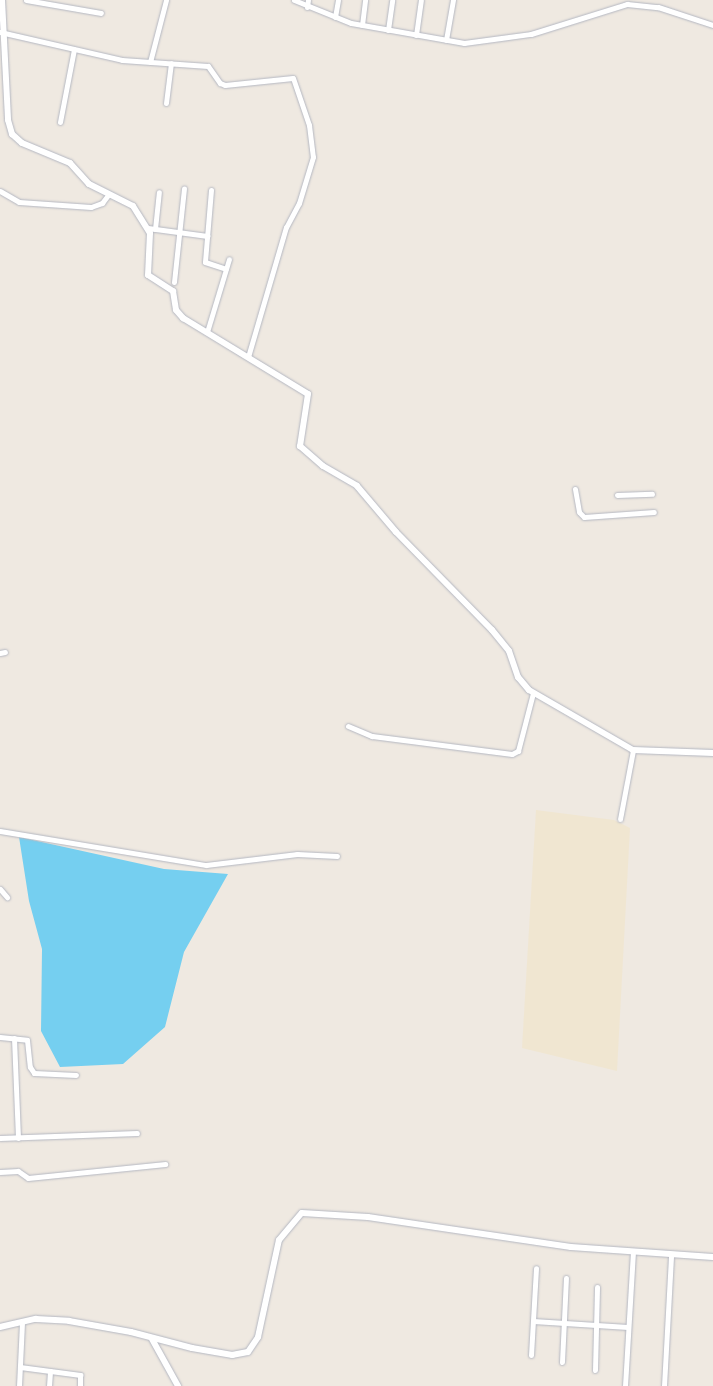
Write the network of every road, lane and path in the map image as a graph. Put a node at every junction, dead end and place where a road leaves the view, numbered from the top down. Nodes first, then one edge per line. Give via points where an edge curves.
1 (2, 0) edge
2 (26, 0) edge
3 (166, 0) edge
4 (294, 0) edge
5 (308, 0) edge
6 (338, 0) edge
7 (365, 0) edge
8 (392, 0) edge
9 (421, 0) edge
10 (453, 0) edge
11 (55, 2) edge
12 (307, 7) junction
13 (101, 14) dead end
14 (336, 18) junction
15 (362, 25) junction
16 (713, 25) edge
17 (388, 30) junction
18 (1, 32) edge
19 (416, 35) junction
20 (446, 40) junction
21 (74, 49) junction
22 (150, 62) junction
23 (171, 63) junction
24 (2, 68) edge
25 (166, 103) dead end
26 (60, 122) dead end
27 (184, 189) dead end
28 (211, 190) dead end
29 (0, 191) edge
30 (159, 192) dead end
31 (108, 195) junction
32 (148, 228) junction
33 (155, 229) junction
34 (179, 233) junction
35 (207, 236) junction
36 (229, 259) dead end
37 (226, 269) junction
38 (174, 282) dead end
39 (206, 332) junction
40 (248, 357) junction
41 (575, 489) dead end
42 (652, 494) dead end
43 (617, 495) dead end
44 (654, 512) dead end
45 (533, 693) junction
46 (348, 726) dead end
47 (633, 750) junction
48 (713, 753) edge
49 (620, 819) dead end
50 (0, 831) edge
51 (337, 856) dead end
52 (0, 889) edge
53 (7, 897) dead end
54 (0, 1037) edge
55 (14, 1038) junction
56 (76, 1075) dead end
57 (137, 1133) dead end
58 (0, 1138) edge
59 (18, 1138) junction
60 (165, 1164) dead end
61 (0, 1172) edge
62 (633, 1252) junction
63 (671, 1255) junction
64 (713, 1257) edge
65 (536, 1268) dead end
66 (566, 1278) dead end
67 (597, 1287) dead end
68 (533, 1321) junction
69 (22, 1322) junction
70 (564, 1323) junction
71 (596, 1325) junction
72 (0, 1327) edge
73 (628, 1327) junction
74 (152, 1339) junction
75 (531, 1355) dead end
76 (562, 1362) dead end
77 (20, 1367) junction
78 (595, 1370) dead end
79 (50, 1371) junction
80 (19, 1386) edge
81 (49, 1386) edge
82 (80, 1386) edge
83 (178, 1386) edge
84 (625, 1386) edge
85 (664, 1386) edge

1 - 18 street
2 - 11 street
3 - 22 street
4 - 12 street
5 - 12 street
6 - 14 street
7 - 15 street
8 - 17 street
9 - 19 street
10 - 20 street
11 - 13 street
12 - 14 street
14 - 15 street
15 - 17 street
16 - 20 street via 658,7 627,4 531,34 476,43
17 - 19 street
18 - 21 street
18 - 24 street
19 - 20 street
21 - 22 street via 122,60
21 - 26 street
22 - 23 street
23 - 25 street
23 - 40 street via 208,66 225,85 290,76 309,125 313,144 311,166 298,206 286,227
24 - 31 street via 12,134 22,143 70,163 89,184
27 - 34 street
28 - 35 street
29 - 31 street via 19,202 91,207 102,203
30 - 33 street
31 - 32 street via 133,206
32 - 33 street
32 - 39 street via 148,275 173,291 178,314
33 - 34 street
34 - 35 street
34 - 38 street
35 - 37 street via 206,264
36 - 37 street
37 - 39 street
39 - 40 street
40 - 45 street via 308,394 300,446 323,466 357,486 396,532 492,630 509,651 520,680
41 - 44 street via 579,512 584,517
42 - 43 street
45 - 46 street via 518,751 512,754 372,736
45 - 47 street via 576,715
47 - 48 street
47 - 49 street
50 - 51 street via 206,865 297,854
52 - 53 street
54 - 55 street
55 - 56 street via 27,1040 30,1067 34,1073
55 - 59 street
57 - 59 street
58 - 59 street
60 - 61 street via 28,1178 18,1171
62 - 63 street
62 - 73 street
62 - 74 street via 571,1247 368,1217 302,1213 279,1240 258,1337 248,1352 232,1355
63 - 64 street
63 - 85 street
65 - 68 street
66 - 70 street
67 - 71 street
68 - 70 street
68 - 75 street
69 - 72 street
69 - 74 street via 36,1318 68,1322 131,1332
69 - 77 street
70 - 71 street
70 - 76 street
71 - 73 street
71 - 78 street
73 - 84 street
74 - 83 street
77 - 79 street
77 - 80 street
79 - 81 street
79 - 82 street via 80,1375

